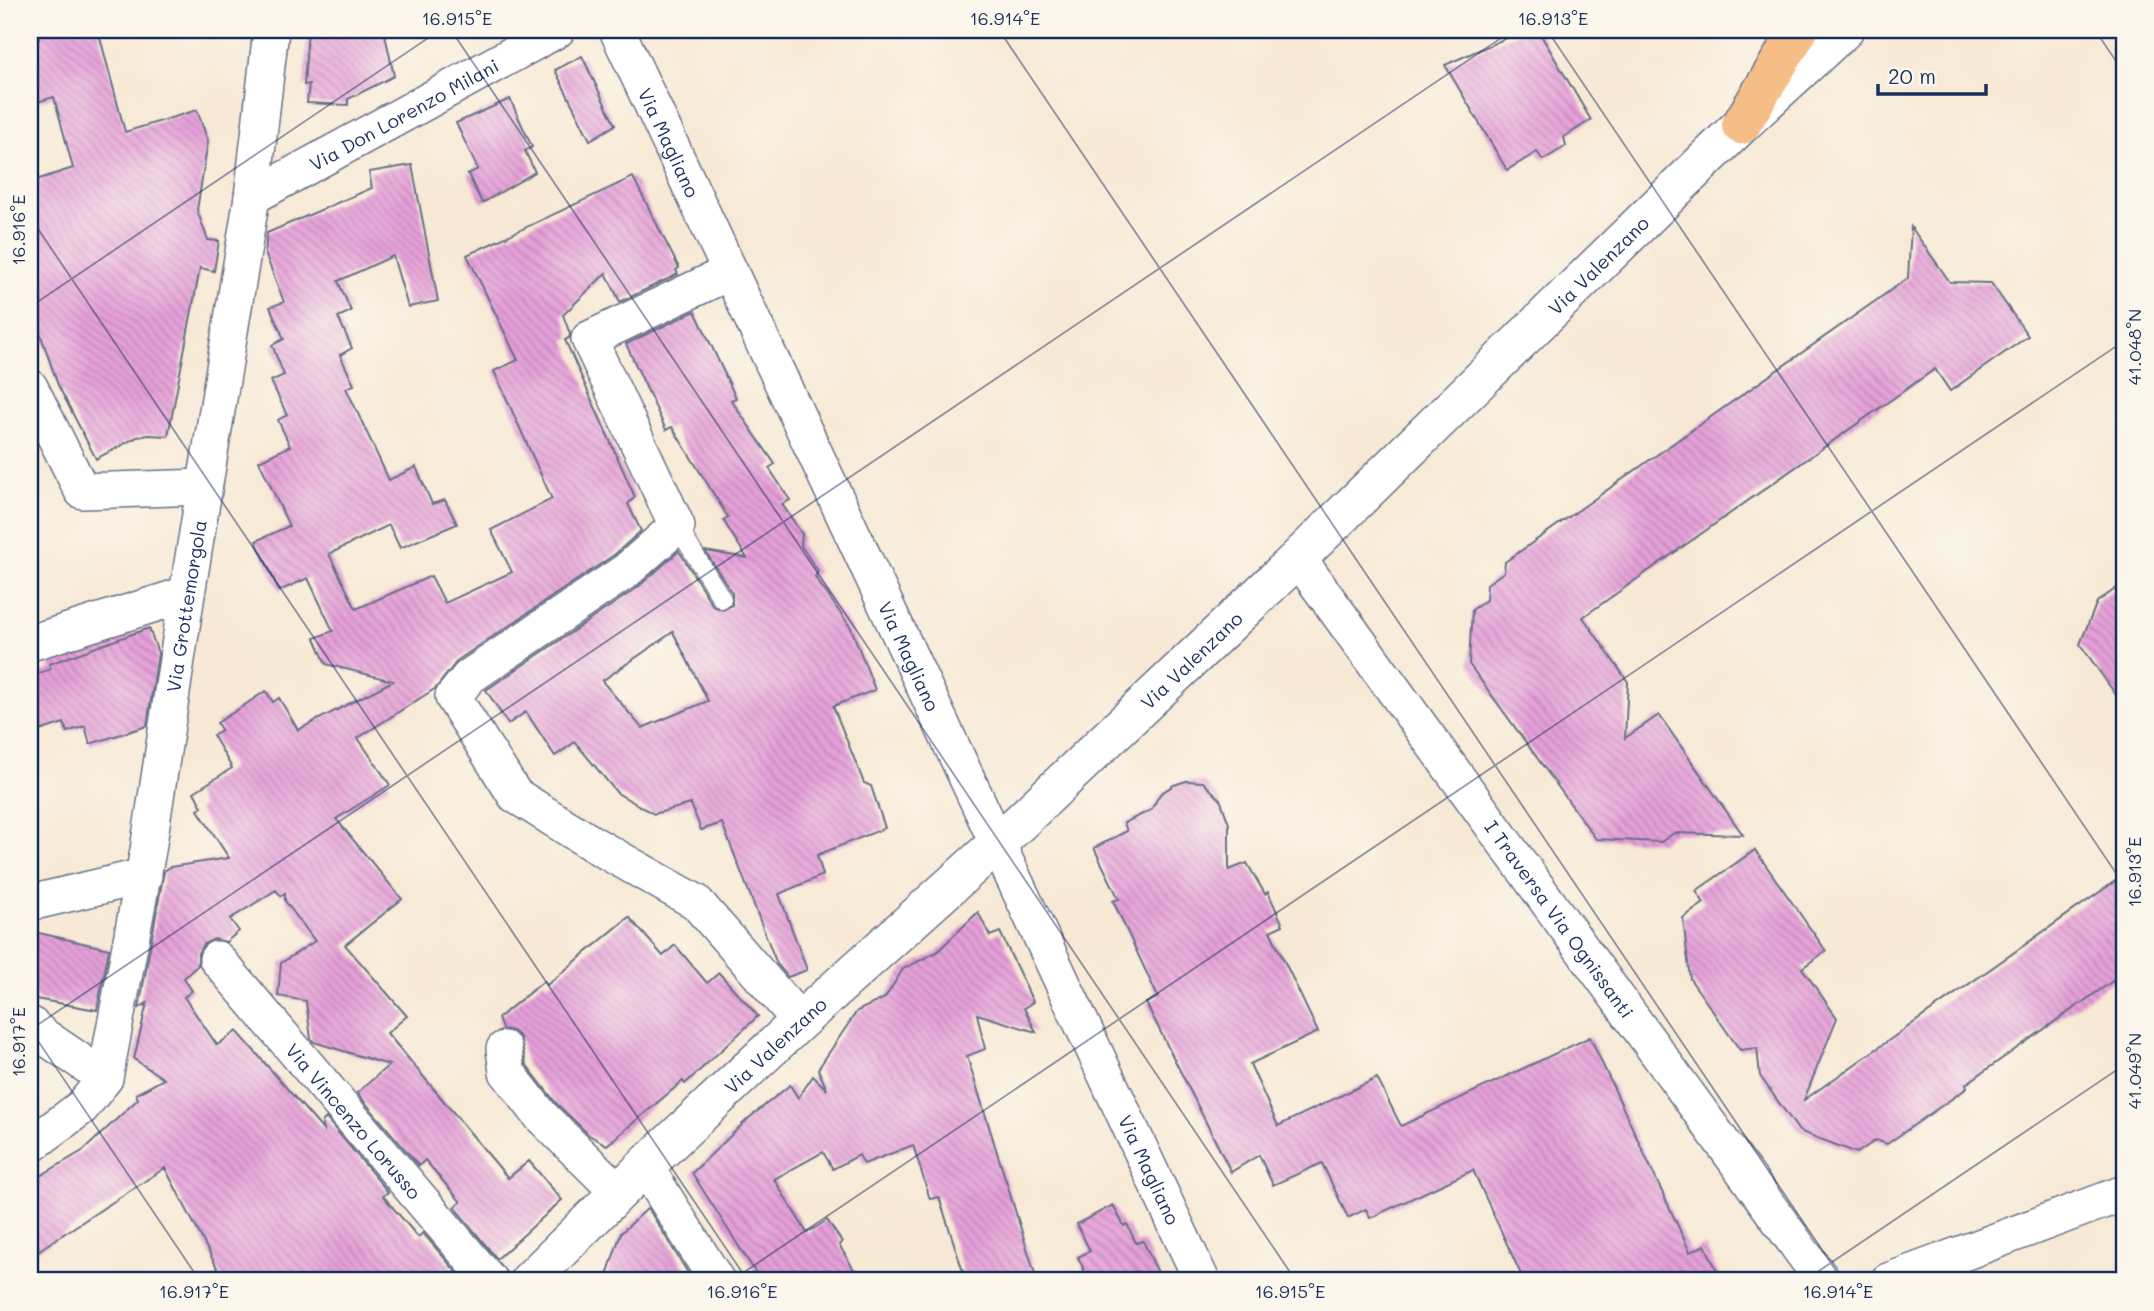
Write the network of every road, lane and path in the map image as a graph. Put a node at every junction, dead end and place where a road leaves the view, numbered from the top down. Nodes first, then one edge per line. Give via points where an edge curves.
1 (271, 30) edge
2 (557, 30) edge
3 (617, 30) edge
4 (1799, 30) edge
5 (1844, 30) edge
6 (1741, 125) junction
7 (253, 197) junction
8 (730, 272) junction
9 (30, 387) edge
10 (204, 487) junction
11 (677, 526) junction
12 (1298, 558) junction
13 (187, 594) junction
14 (722, 599) dead end
15 (30, 643) edge
16 (998, 843) junction
17 (144, 876) junction
18 (30, 903) edge
19 (217, 959) dead end
20 (800, 1021) junction
21 (30, 1024) edge
22 (504, 1049) dead end
23 (104, 1078) junction
24 (30, 1146) edge
25 (631, 1179) junction
26 (2124, 1194) edge
27 (490, 1281) edge
28 (529, 1281) edge
29 (716, 1281) edge
30 (1202, 1281) edge
31 (1823, 1281) edge
32 (1888, 1281) edge

1 - 7 street, Via Grottemorgola
2 - 7 street, Via Don Lorenzo Milani
3 - 8 street, Via Magliano
4 - 6 highway
5 - 6 street, Via Valenzano
6 - 12 street, Via Valenzano
7 - 10 street, Via Grottemorgola
8 - 11 street via 589,339
8 - 16 street, Via Magliano
9 - 10 street via 82,491
10 - 13 street, Via Grottemorgola
11 - 14 lane
11 - 20 street via 626,571 468,677 453,697 515,795 696,902
12 - 16 street, Via Valenzano
12 - 31 street, I Traversa Via Ognissanti
13 - 15 street
13 - 17 street, Via Grottemorgola
16 - 20 street, Via Valenzano
16 - 30 street, Via Magliano
17 - 18 street
17 - 23 street, Via Grottemorgola
19 - 27 street, Via Vincenzo Lorusso
20 - 25 street, Via Valenzano
21 - 23 street
22 - 25 street via 507,1072 541,1116
23 - 24 street, Via Grottemorgola via 82,1107
25 - 28 street, Via Valenzano
25 - 29 street
26 - 32 street

